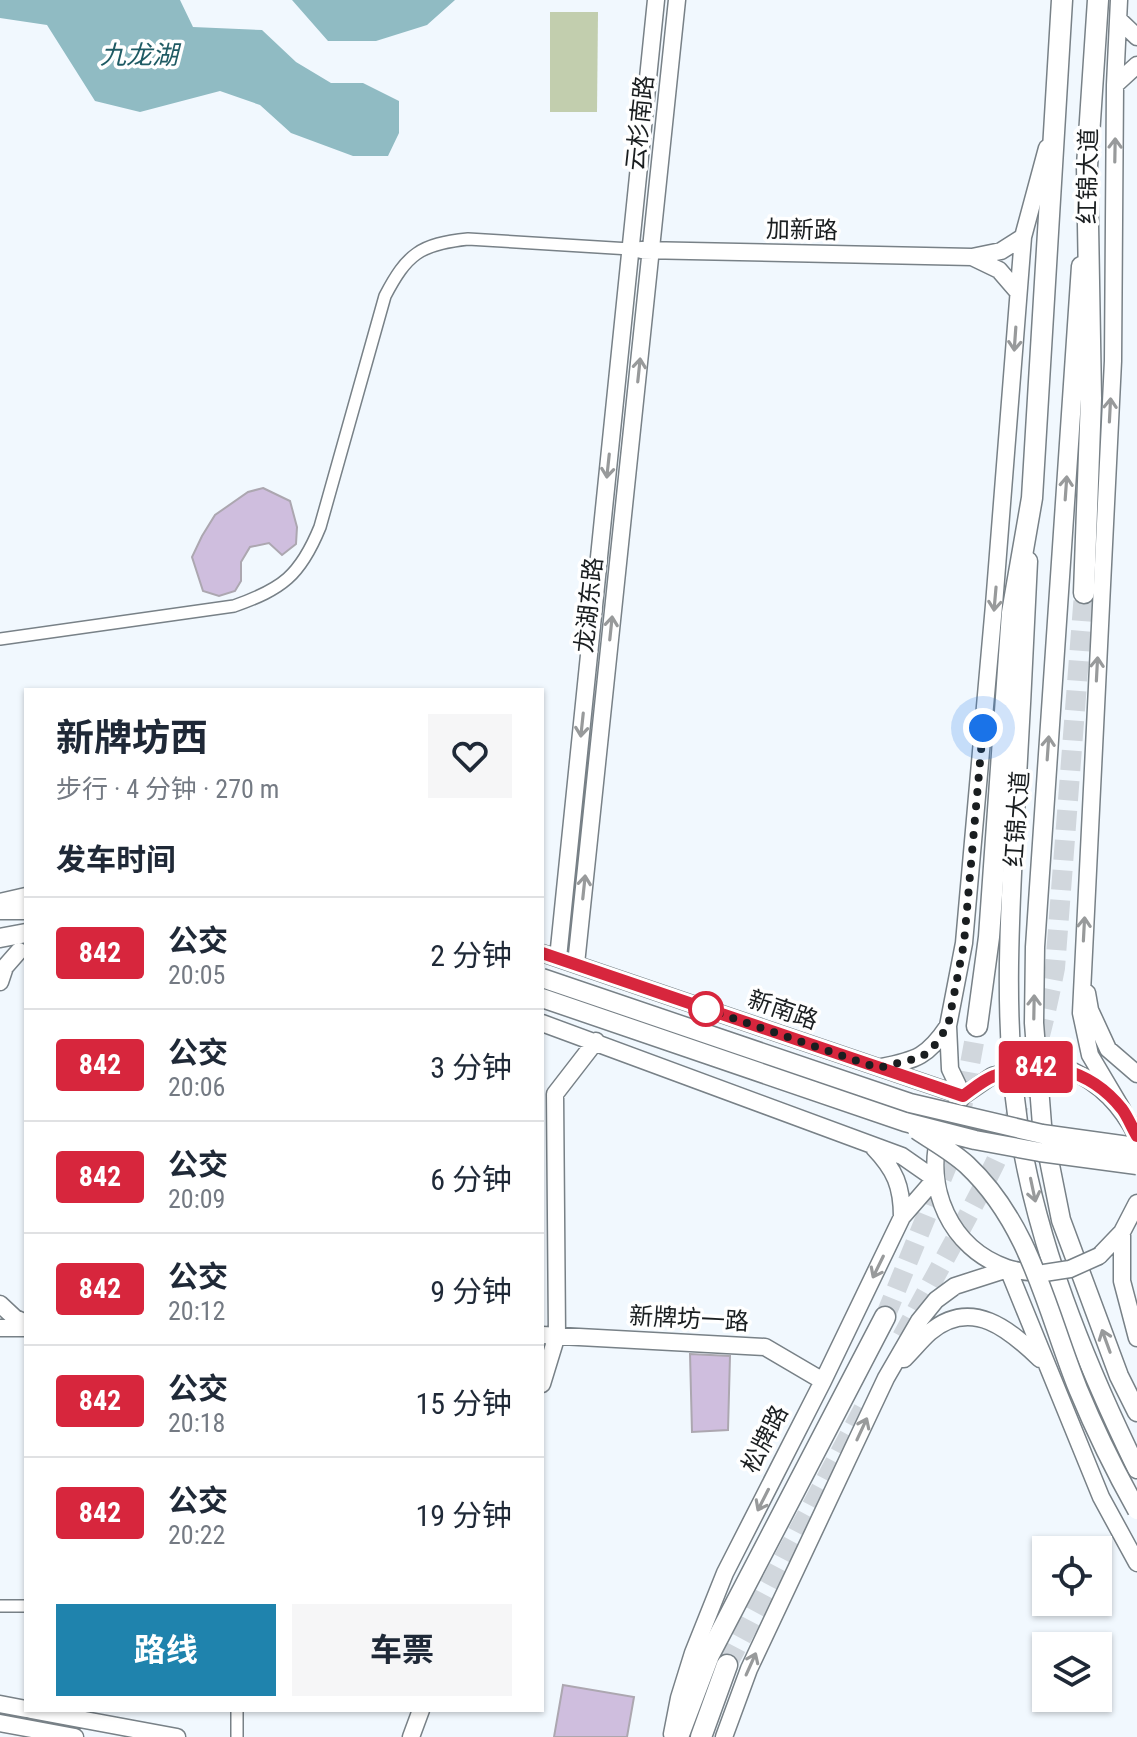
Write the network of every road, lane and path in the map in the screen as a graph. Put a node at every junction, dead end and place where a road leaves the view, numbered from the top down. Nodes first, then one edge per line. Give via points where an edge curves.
1 (656, 0) edge
2 (677, 0) edge
3 (1062, 0) edge
4 (1098, 0) edge
5 (1119, 0) edge
6 (1118, 19) junction
7 (1137, 37) edge
8 (1137, 65) edge
9 (1115, 85) junction
10 (1053, 126) junction
11 (1087, 166) junction
12 (1023, 237) junction
13 (630, 249) junction
14 (652, 251) junction
15 (972, 257) junction
16 (1018, 292) junction
17 (1032, 498) junction
18 (1084, 593) tunnel mouth
19 (0, 639) edge
20 (24, 896) edge
21 (0, 902) edge
22 (0, 910) edge
23 (24, 910) edge
24 (0, 938) edge
25 (24, 945) edge
26 (0, 948) edge
27 (550, 956) edge
28 (1082, 961) junction
29 (576, 964) junction
30 (544, 979) edge
31 (0, 982) edge
32 (544, 999) edge
33 (544, 1024) edge
34 (948, 1026) junction
35 (977, 1026) tunnel mouth
36 (596, 1041) junction
37 (878, 1068) junction
38 (1137, 1074) edge
39 (963, 1096) junction
40 (1130, 1111) edge
41 (905, 1122) junction
42 (1137, 1136) edge
43 (1041, 1143) junction
44 (870, 1144) junction
45 (1137, 1147) edge
46 (1137, 1165) edge
47 (935, 1179) junction
48 (1137, 1203) edge
49 (902, 1217) junction
50 (1122, 1232) junction
51 (1008, 1269) junction
52 (0, 1304) edge
53 (885, 1317) tunnel mouth
54 (24, 1325) edge
55 (24, 1326) edge
56 (0, 1328) edge
57 (549, 1335) edge
58 (1137, 1338) edge
59 (1045, 1363) junction
60 (544, 1370) edge
61 (886, 1378) junction
62 (823, 1381) junction
63 (1137, 1412) edge
64 (1137, 1469) edge
65 (1137, 1510) edge
66 (1137, 1563) edge
67 (0, 1606) edge
68 (24, 1606) edge
69 (727, 1665) tunnel mouth
70 (0, 1704) edge
71 (24, 1709) edge
72 (40, 1712) edge
73 (237, 1712) edge
74 (420, 1712) edge
75 (0, 1723) edge
76 (75, 1737) edge
77 (177, 1737) edge
78 (237, 1737) edge
79 (411, 1737) edge
80 (671, 1737) edge
81 (678, 1737) edge
82 (701, 1737) edge
83 (724, 1737) edge

1 - 13 main road, 云杉南路
2 - 14 main road, 云杉南路
3 - 10 highway, 红锦大道
4 - 11 highway, 红锦大道
5 - 6 main road, 红锦大道
6 - 7 main road
6 - 9 main road, 红锦大道
8 - 9 main road
28 -> 9 main road, 红锦大道 via 1113,361
10 - 12 main road, 红锦大道
10 - 17 highway, 红锦大道
11 - 18 highway, 红锦大道 via 1091,398
63 -> 11 main road, 红锦大道 via 1061,1220 1042,1125 1034,1023
12 - 15 main road via 1001,251
12 - 16 main road, 红锦大道
13 - 14 main road, 加新路
13 - 19 street via 468,239 441,241 418,251 399,268 385,296 320,527 308,555 289,579 234,606
13 -> 27 main road, 龙湖东路
14 - 15 main road, 加新路
29 -> 14 main road, 龙湖东路
15 - 16 main road via 999,270
16 -> 34 main road, 红锦大道 via 964,943
17 - 35 highway, 红锦大道 via 1012,613 989,937
17 -> 64 main road, 红锦大道 via 1008,946 1008,1024 1018,1123 1040,1225 1095,1383
20 - 21 main road
22 - 23 main road
24 - 25 main road
25 - 26 main road
25 - 31 main road
27 - 29 main road, 新南路
28 - 38 main road via 1090,1010 1108,1049
28 - 40 main road, 红锦大道 via 1081,1013 1090,1055
29 - 37 main road, 新南路
30 - 43 main road, 新南路, bridge
32 - 41 main road, bridge
33 - 36 main road
34 - 37 main road via 922,1057
34 - 39 main road, 红锦大道 via 950,1069
36 - 44 main road
36 - 57 main road via 555,1094
37 - 39 main road, 新南路
39 - 40 main road, bridge via 992,1076 1049,1066 1089,1079
39 - 47 main road via 942,1125
40 - 42 main road, 红锦大道
41 - 43 main road, bridge via 975,1140
41 - 65 main road, bridge via 967,1165 1020,1236 1078,1388
43 - 45 main road, bridge
43 - 46 main road, bridge
44 - 47 main road via 902,1156
44 - 49 main road via 898,1179
47 - 49 main road, 松牌路
47 - 51 main road via 943,1208 958,1233 980,1254
48 - 50 main road
49 -> 62 main road, 松牌路
50 - 51 main road, bridge via 1099,1256 1070,1269
50 - 58 main road via 1122,1281
51 - 59 main road
51 - 61 main road via 955,1286 936,1300
52 - 54 main road
53 - 81 highway, 松牌路 via 709,1655
55 - 56 main road
57 - 60 main road
57 - 62 main road, 新牌坊一路 via 765,1347
59 - 61 main road via 999,1324 963,1318 931,1331
59 - 66 main road via 1101,1497
83 -> 61 main road via 749,1669
62 -> 80 main road, 松牌路 via 725,1573 679,1698
67 - 68 street
69 - 82 highway
70 - 71 main road
72 - 77 main road
73 - 78 street
74 - 79 main road
75 - 76 main road

